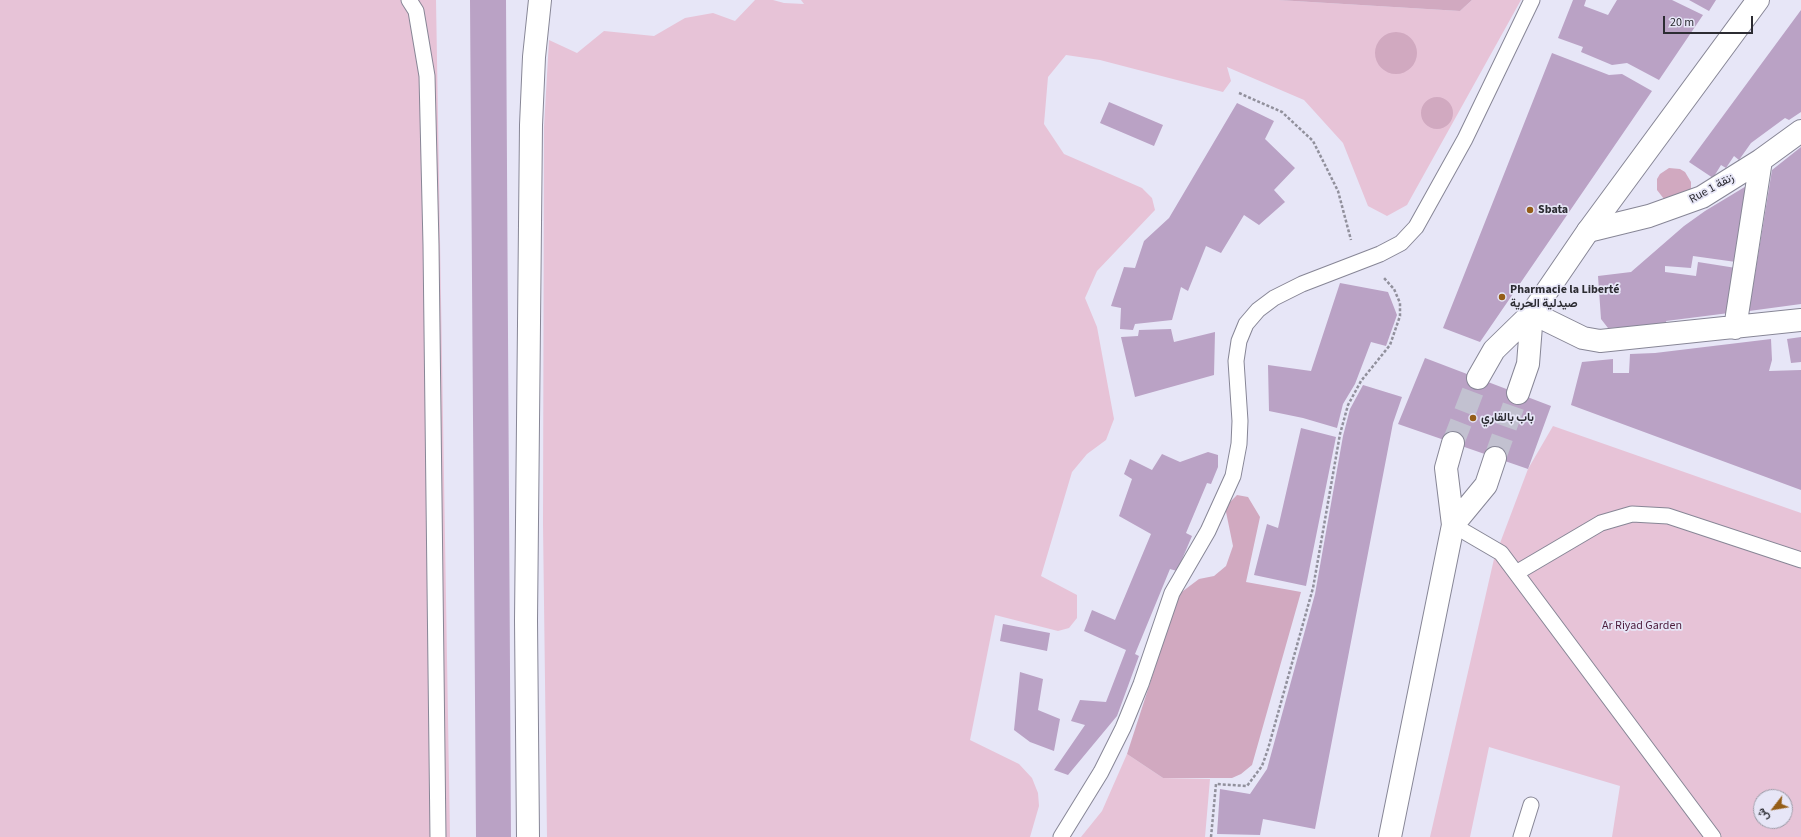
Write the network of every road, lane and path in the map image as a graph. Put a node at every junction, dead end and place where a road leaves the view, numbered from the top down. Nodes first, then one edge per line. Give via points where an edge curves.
1 (409, 0) edge
2 (540, 0) edge
3 (1532, 0) edge
4 (1758, 0) edge
5 (1239, 93) dead end
6 (1801, 131) edge
7 (1761, 160) junction
8 (1588, 231) junction
9 (1366, 259) junction
10 (1532, 313) junction
11 (1801, 320) edge
12 (1735, 328) junction
13 (1478, 378) tunnel mouth
14 (1518, 393) tunnel mouth
15 (1454, 443) tunnel mouth
16 (1495, 458) tunnel mouth
17 (1453, 525) junction
18 (1801, 560) edge
19 (1516, 573) junction
20 (1531, 805) dead end
21 (438, 837) edge
22 (528, 837) edge
23 (1061, 837) edge
24 (1211, 837) edge
25 (1390, 837) edge
26 (1521, 837) edge
27 (1713, 837) edge

1 - 21 lane via 416,11 427,76
2 - 22 street via 531,125 526,612
3 - 9 lane via 1465,139 1416,227 1401,242
4 - 8 street
5 - 9 path via 1282,112 1313,141 1338,191 1350,239
6 - 7 street, Rue 1 زنقة
7 - 8 street, Rue 1 زنقة via 1696,200 1649,216
7 - 12 street
8 - 10 street
9 - 23 lane via 1274,298 1258,310 1246,324 1236,361 1240,421 1233,476 1208,531 1172,593 1123,728 1101,772
9 - 24 path via 1394,289 1400,303 1400,316 1390,345 1361,381 1348,405 1340,434 1313,588 1262,766 1247,786 1216,784
10 - 12 street via 1583,338 1600,341
10 - 13 street via 1494,350
10 - 14 street via 1528,364
11 - 12 street
15 - 17 street via 1446,468
16 - 17 street via 1486,485
17 - 19 lane via 1501,553
17 - 25 street
18 - 19 lane via 1668,516 1632,514 1601,523
19 - 27 lane
20 - 26 lane

